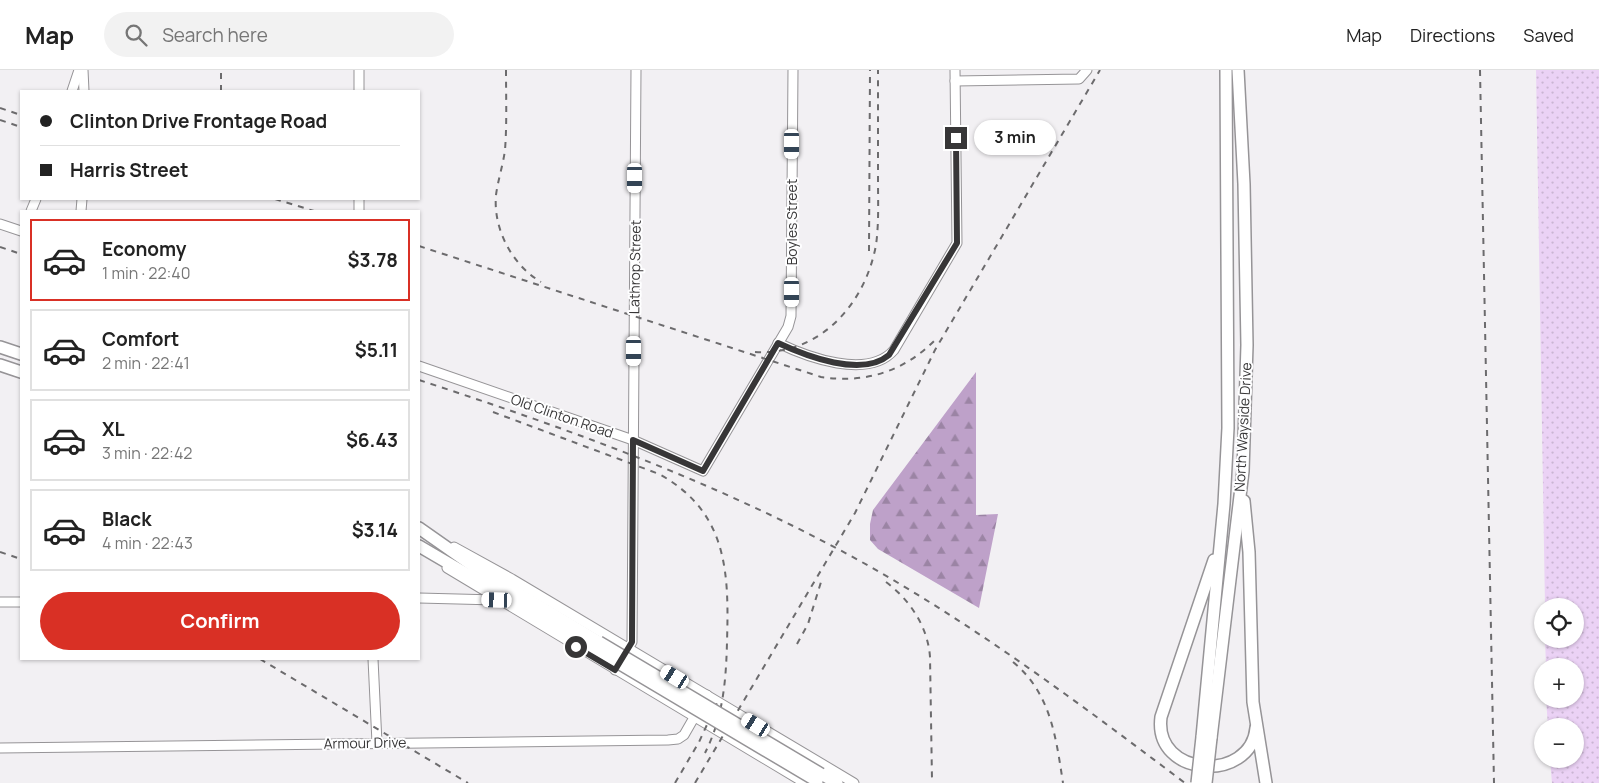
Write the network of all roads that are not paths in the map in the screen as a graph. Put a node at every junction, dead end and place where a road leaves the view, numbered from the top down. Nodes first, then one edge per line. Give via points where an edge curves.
1 (79, 70) edge
2 (83, 70) edge
3 (359, 70) edge
4 (636, 70) edge
5 (793, 70) edge
6 (955, 70) edge
7 (1087, 70) edge
8 (1226, 70) edge
9 (1238, 70) edge
10 (955, 81) junction
11 (72, 90) edge
12 (84, 90) edge
13 (358, 90) edge
14 (0, 224) edge
15 (20, 232) edge
16 (778, 343) junction
17 (0, 347) edge
18 (20, 354) edge
19 (0, 365) edge
20 (420, 366) edge
21 (20, 372) edge
22 (633, 440) junction
23 (703, 471) joint
24 (1243, 471) junction
25 (1222, 527) junction
26 (421, 530) edge
27 (420, 547) edge
28 (420, 551) edge
29 (420, 598) edge
30 (497, 600) junction
31 (0, 602) edge
32 (20, 602) edge
33 (597, 645) junction
34 (627, 648) junction
35 (373, 660) edge
36 (615, 670) junction
37 (707, 695) junction
38 (694, 717) junction
39 (1256, 728) junction
40 (1206, 738) junction
41 (377, 744) junction
42 (0, 748) edge
43 (820, 779) edge
44 (805, 783) edge
45 (837, 783) edge
46 (854, 783) edge
47 (1198, 783) edge
48 (1206, 783) edge
49 (1266, 783) edge

1 - 11 street
2 - 12 street
3 - 13 street
4 - 22 street, Lathrop Street
5 - 16 street, Boyles Street via 791,310 788,327
6 - 10 street
7 - 10 street via 1079,79
8 - 25 main road, North Wayside Drive via 1229,389
9 - 24 main road, North Wayside Drive via 1244,184 1246,345
10 - 16 street via 957,243 894,350 886,358 873,362 840,363 813,357
14 - 15 street
16 - 23 street, Boyles Street
17 - 18 main road
19 - 21 main road
20 - 22 street, Old Clinton Road
22 - 23 street, Old Clinton Road
22 - 34 street, Lathrop Street via 632,642
24 - 39 main road
24 - 40 main road, North Wayside Drive
25 - 39 main road via 1214,561 1163,712 1160,731 1168,750 1180,761 1217,769 1235,765 1246,757
25 - 40 main road, North Wayside Drive
26 - 33 main road
26 - 34 street via 512,579
27 - 33 main road
28 - 30 street
29 - 30 street
30 - 36 street
31 - 32 street
33 - 43 main road, bridge
34 - 36 street, Lathrop Street
34 - 37 street
35 - 41 street
36 - 38 street
37 - 38 street, Armour Drive
37 - 46 street
38 - 41 street, Armour Drive via 684,735 668,740
38 - 44 street
39 - 49 main road
40 - 47 main road, North Wayside Drive, bridge
40 - 48 main road, North Wayside Drive, bridge
41 - 42 street, Armour Drive
43 - 45 main road

